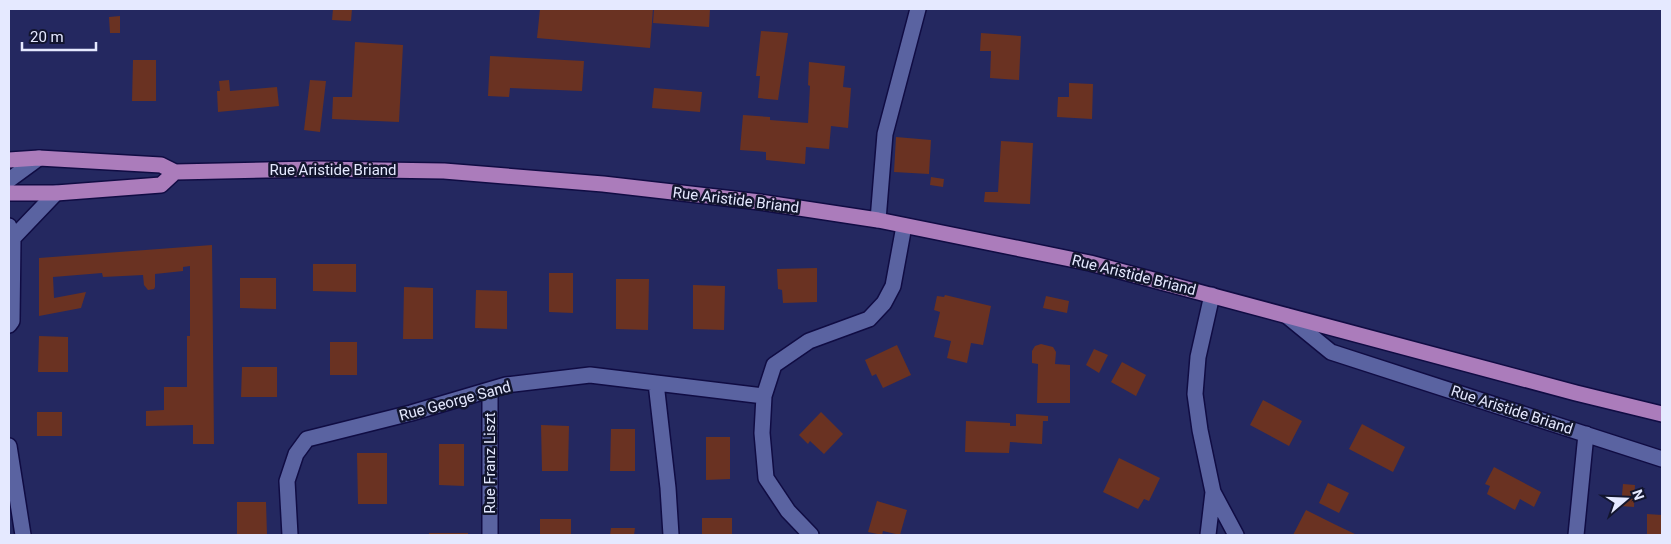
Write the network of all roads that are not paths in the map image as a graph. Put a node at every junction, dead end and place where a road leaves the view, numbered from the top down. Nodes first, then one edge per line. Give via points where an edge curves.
1 (918, 9) edge
2 (39, 158) junction
3 (9, 160) edge
4 (175, 172) junction
5 (9, 180) edge
6 (9, 192) edge
7 (56, 193) junction
8 (878, 220) junction
9 (904, 226) junction
10 (11, 232) edge
11 (1212, 294) junction
12 (1287, 316) junction
13 (9, 325) edge
14 (656, 383) junction
15 (490, 390) junction
16 (764, 396) junction
17 (1662, 414) edge
18 (1586, 434) junction
19 (9, 446) edge
20 (1662, 459) edge
21 (1213, 492) junction
22 (23, 535) edge
23 (290, 535) edge
24 (490, 535) edge
25 (671, 535) edge
26 (811, 535) edge
27 (1208, 535) edge
28 (1236, 535) edge
29 (1576, 535) edge

1 - 8 street via 885,134
2 - 3 main road, Rue Aristide Briand
2 - 4 main road, Rue Aristide Briand via 161,165
2 - 5 street
4 - 7 main road via 161,185
4 - 8 main road, Rue Aristide Briand via 444,171 730,198
6 - 7 main road
7 - 10 street
8 - 9 main road, Rue Aristide Briand
9 - 11 main road, Rue Aristide Briand via 1090,263
9 - 16 street via 893,286 884,304 869,319 809,341 774,366
10 - 13 street via 12,321
11 - 12 main road, Rue Aristide Briand
11 - 21 street via 1198,357 1195,394
12 - 17 main road, Rue Aristide Briand
12 - 18 street, Rue Aristide Briand via 1331,352
14 - 15 street, Rue George Sand via 590,375 506,385
14 - 16 street, Rue George Sand
14 - 25 street
15 - 23 street, Rue George Sand via 307,439 296,454 287,481
15 - 24 street, Rue Franz Liszt
16 - 26 street via 762,433 766,478 788,512
18 - 20 street, Rue Aristide Briand
18 - 29 street
19 - 22 street
21 - 27 street
21 - 28 street

